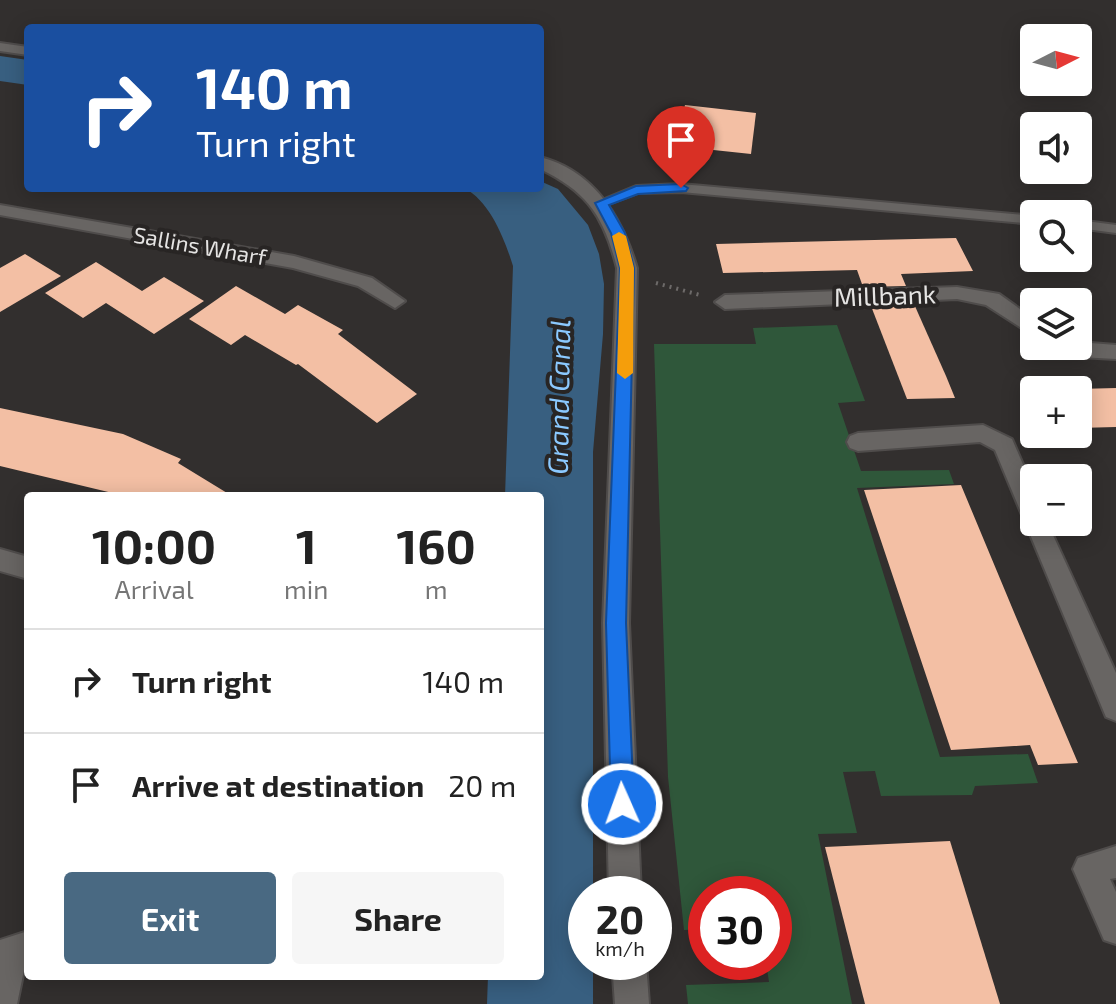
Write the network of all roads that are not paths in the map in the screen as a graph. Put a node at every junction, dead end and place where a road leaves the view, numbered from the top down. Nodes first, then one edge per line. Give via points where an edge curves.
1 (0, 47) edge
2 (24, 50) edge
3 (544, 164) edge
4 (601, 203) junction
5 (0, 210) edge
6 (1020, 219) edge
7 (1092, 226) edge
8 (1116, 229) edge
9 (395, 301) dead end
10 (725, 302) road end
11 (1020, 319) edge
12 (1092, 351) edge
13 (1116, 352) edge
14 (858, 442) dead end
15 (1020, 484) edge
16 (1043, 536) edge
17 (0, 560) edge
18 (24, 567) edge
19 (1108, 666) edge
20 (1116, 708) edge
21 (1116, 862) edge
22 (624, 876) edge
23 (1116, 928) edge
24 (24, 949) edge
25 (630, 980) edge
26 (0, 1004) edge
27 (632, 1004) edge

1 - 2 street
3 - 4 street
4 - 6 lane via 636,190 681,188
4 - 22 street via 618,233 627,268 616,623
5 - 9 street, Sallins Wharf via 294,262 365,282
7 - 8 lane
10 - 11 street, Millbank via 957,293 992,299
12 - 13 street
14 - 15 street via 983,433 1004,445
16 - 19 street
17 - 18 street
19 - 20 street
21 - 23 street via 1089,869
24 - 26 street via 11,952
25 - 27 street

